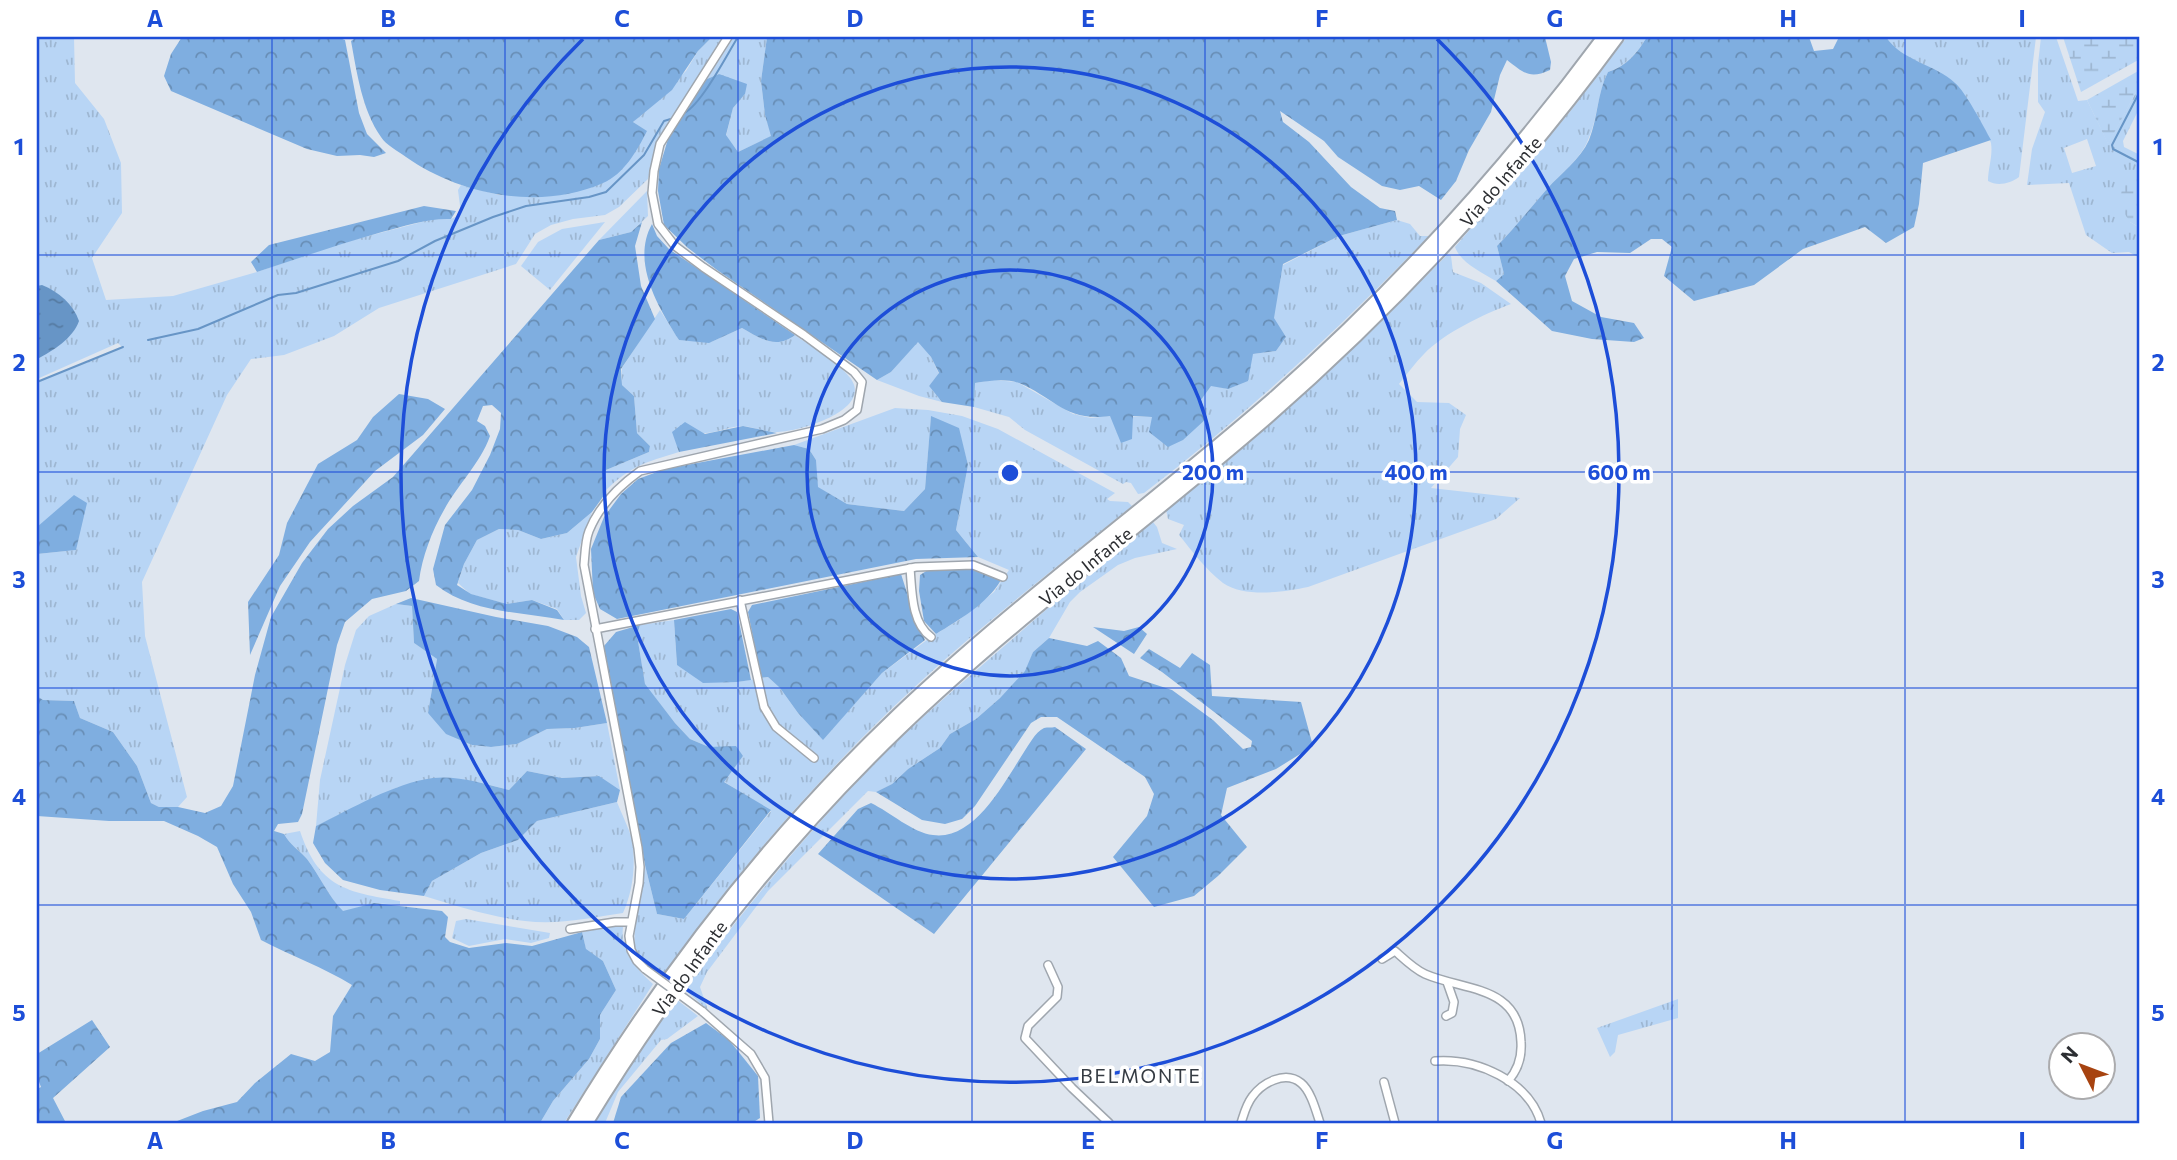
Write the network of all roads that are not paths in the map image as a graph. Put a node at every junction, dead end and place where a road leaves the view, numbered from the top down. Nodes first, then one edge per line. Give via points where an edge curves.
1 (728, 37) edge
2 (1604, 37) edge
3 (1617, 37) edge
4 (910, 568) junction
5 (1003, 577) dead end
6 (740, 600) junction
7 (595, 629) junction
8 (931, 637) dead end
9 (814, 758) dead end
10 (630, 922) junction
11 (570, 929) dead end
12 (1382, 959) dead end
13 (1048, 965) dead end
14 (1447, 982) junction
15 (1446, 1016) dead end
16 (1435, 1061) dead end
17 (1508, 1081) junction
18 (1384, 1082) dead end
19 (574, 1123) edge
20 (586, 1123) edge
21 (769, 1123) edge
22 (1109, 1123) edge
23 (1241, 1123) edge
24 (1320, 1123) edge
25 (1395, 1123) edge
26 (1541, 1123) edge

1 - 7 street via 660,144 652,193 658,224 675,246 855,372 862,382 861,398 857,410 822,429 640,471 621,485 589,532 584,565
2 - 19 highway, Via do Infante via 1493,177 1355,323 1272,400 961,657 855,758 778,841 690,949
3 - 20 highway, Via do Infante via 1499,186 1358,334 1262,422 996,641 839,789 709,941
4 - 5 street via 973,565
4 - 6 street
4 - 8 street via 914,609
6 - 7 street
6 - 9 street via 764,707 776,727
7 - 10 street via 638,848 639,883
10 - 11 street
10 - 21 street, bridge via 636,961 751,1054 765,1078
12 - 14 street via 1395,951 1422,973
13 - 22 street via 1058,987 1057,997 1028,1026 1025,1038
14 - 15 street via 1454,1002 1452,1013
14 - 17 street via 1500,998 1515,1014 1522,1053
16 - 17 street via 1486,1068
17 - 26 street via 1531,1101
18 - 25 street
23 - 24 street via 1261,1087 1289,1078 1302,1083

